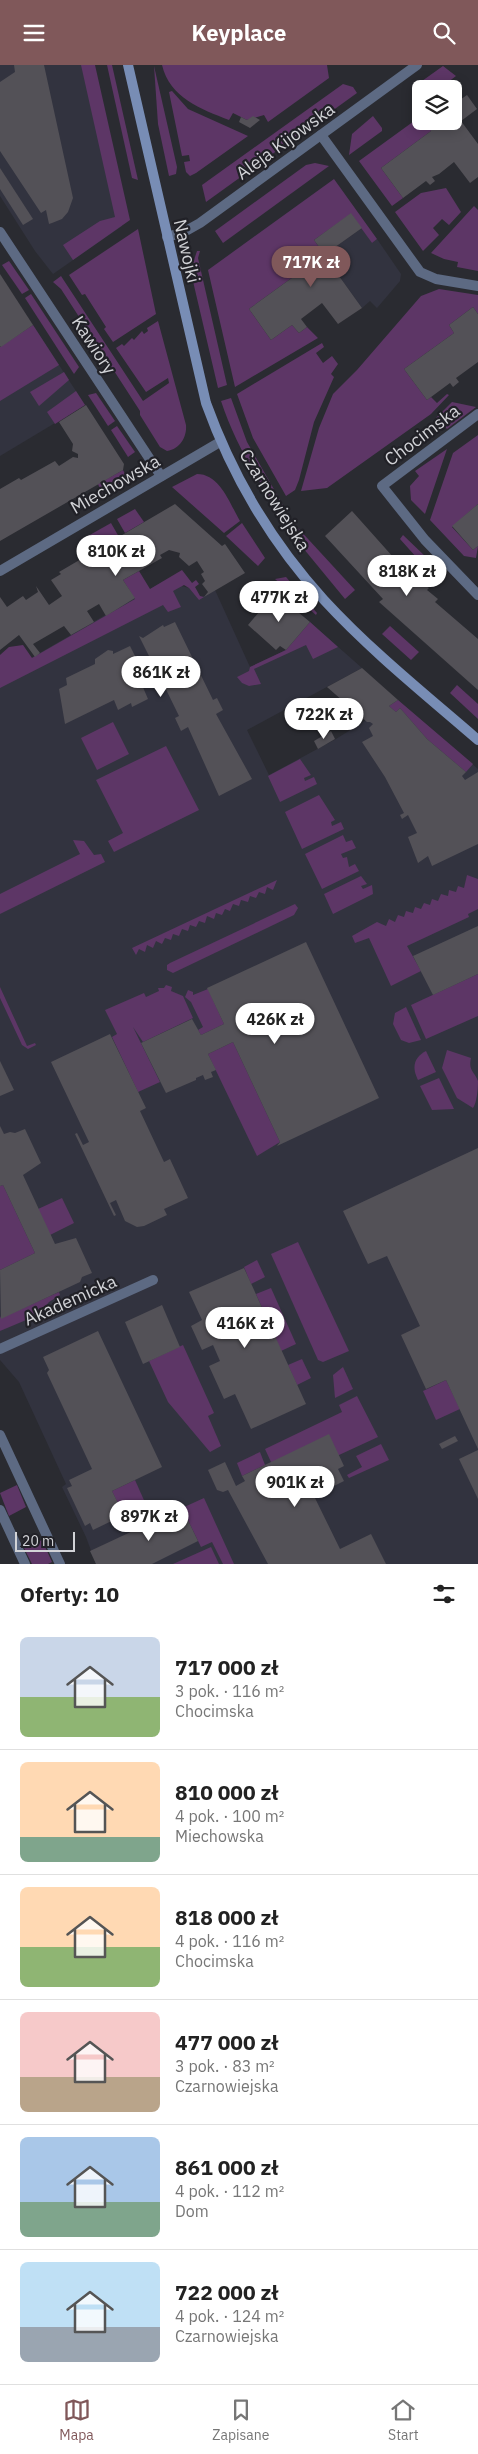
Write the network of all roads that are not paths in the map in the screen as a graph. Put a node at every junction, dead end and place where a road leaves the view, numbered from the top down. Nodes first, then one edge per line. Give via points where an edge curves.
1 (128, 65) edge
2 (417, 65) edge
3 (321, 135) junction
4 (0, 232) edge
5 (167, 237) junction
6 (478, 286) edge
7 (478, 414) edge
8 (220, 442) junction
9 (161, 476) junction
10 (0, 571) edge
11 (478, 595) edge
12 (478, 740) edge
13 (153, 1280) dead end
14 (0, 1349) edge
15 (0, 1435) edge
16 (0, 1510) edge
17 (25, 1564) edge
18 (60, 1564) edge

1 - 5 main road, Nawojki
2 - 3 street, Aleja Kijowska
3 - 5 street, Aleja Kijowska via 200,223
3 - 6 street via 420,272 436,279
4 - 9 street, Kawiory
5 - 8 main road, Nawojki via 198,374
7 - 11 street, Chocimska via 382,486 425,540
8 - 9 street, Miechowska
8 - 12 main road, Czarnowiejska via 275,537 319,594 363,638
9 - 10 street, Miechowska
13 - 14 street, Akademicka
15 - 18 street
16 - 17 street

